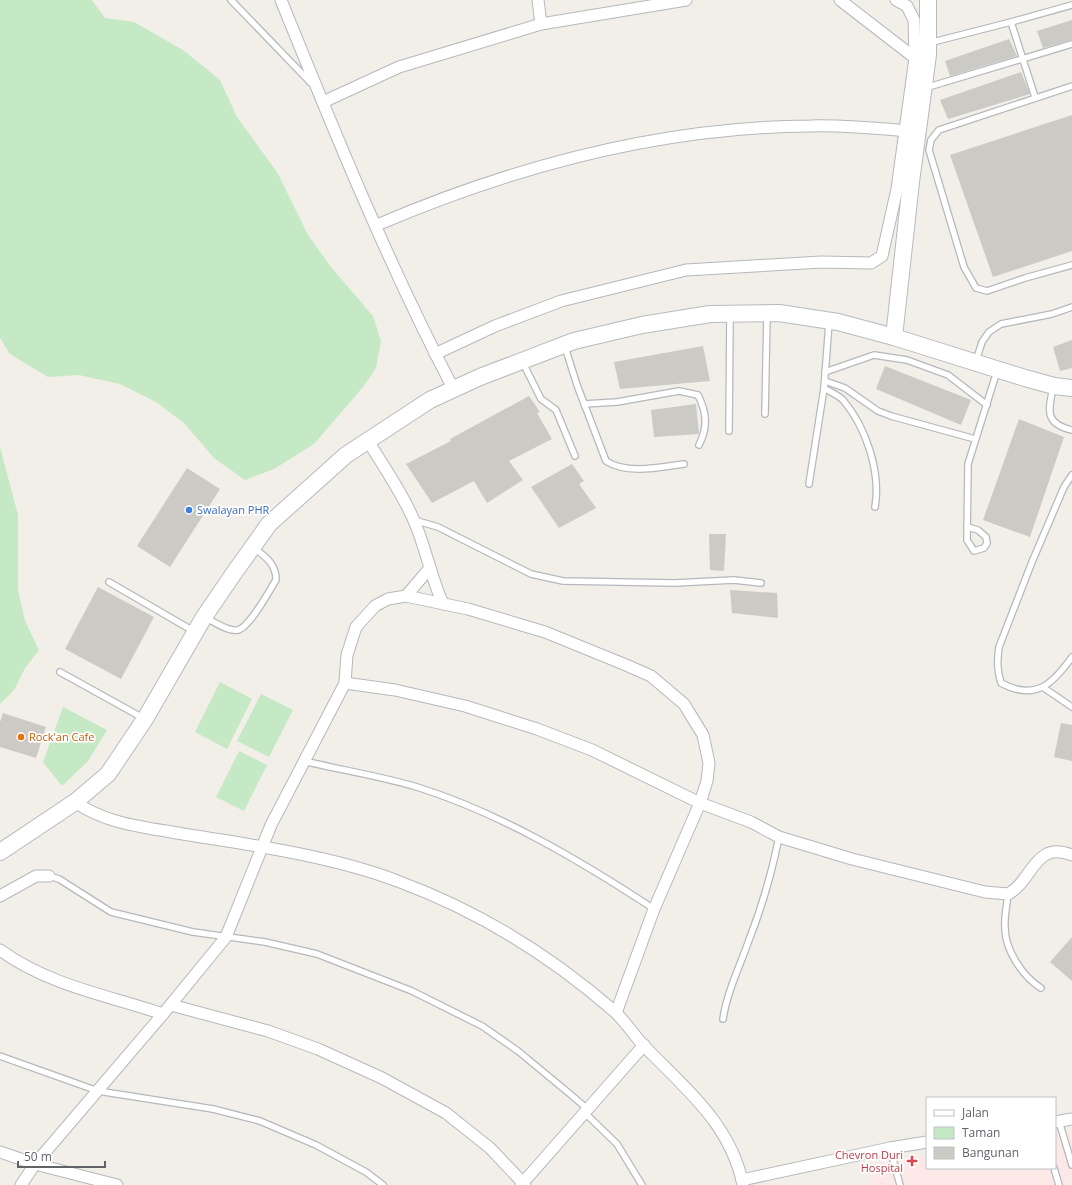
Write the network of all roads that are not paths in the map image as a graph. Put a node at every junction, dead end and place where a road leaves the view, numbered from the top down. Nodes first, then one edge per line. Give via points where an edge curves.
1 (230, 0) edge
2 (280, 0) edge
3 (538, 0) edge
4 (686, 0) edge
5 (840, 0) edge
6 (896, 0) edge
7 (928, 0) edge
8 (1072, 5) edge
9 (1012, 22) junction
10 (541, 24) junction
11 (928, 43) junction
12 (1072, 44) edge
13 (915, 58) junction
14 (1023, 60) junction
15 (1072, 86) edge
16 (317, 88) junction
17 (923, 89) junction
18 (1035, 97) junction
19 (323, 102) junction
20 (907, 131) junction
21 (377, 225) junction
22 (1072, 264) edge
23 (1072, 307) edge
24 (767, 313) junction
25 (730, 314) junction
26 (829, 320) junction
27 (894, 337) junction
28 (564, 345) junction
29 (435, 354) junction
30 (522, 361) junction
31 (975, 363) junction
32 (998, 370) junction
33 (826, 372) junction
34 (825, 381) junction
35 (1054, 386) junction
36 (824, 388) junction
37 (1072, 388) edge
38 (454, 390) junction
39 (584, 404) junction
40 (987, 405) junction
41 (765, 414) dead end
42 (1072, 430) edge
43 (729, 431) dead end
44 (975, 439) junction
45 (368, 441) junction
46 (699, 446) dead end
47 (576, 456) dead end
48 (684, 464) dead end
49 (1072, 475) edge
50 (809, 484) dead end
51 (875, 507) dead end
52 (413, 520) junction
53 (967, 527) junction
54 (253, 547) junction
55 (429, 569) junction
56 (109, 582) dead end
57 (761, 583) dead end
58 (406, 596) junction
59 (442, 604) junction
60 (204, 618) junction
61 (195, 632) junction
62 (1072, 657) edge
63 (60, 672) dead end
64 (346, 683) junction
65 (1044, 688) junction
66 (1072, 707) edge
67 (145, 719) junction
68 (304, 761) junction
69 (75, 802) junction
70 (700, 803) junction
71 (778, 837) junction
72 (262, 846) junction
73 (0, 852) edge
74 (1072, 855) edge
75 (49, 876) joint
76 (1008, 894) junction
77 (0, 896) edge
78 (654, 909) junction
79 (226, 937) junction
80 (0, 950) edge
81 (1041, 988) dead end
82 (167, 1010) junction
83 (616, 1013) junction
84 (723, 1019) dead end
85 (644, 1046) junction
86 (0, 1056) edge
87 (98, 1091) junction
88 (585, 1113) junction
89 (1072, 1119) edge
90 (1057, 1122) edge
91 (926, 1142) edge
92 (890, 1148) junction
93 (0, 1152) edge
94 (35, 1164) junction
95 (1072, 1165) edge
96 (1054, 1169) edge
97 (742, 1182) edge
98 (523, 1184) edge
99 (21, 1185) edge
100 (117, 1185) edge
101 (383, 1185) edge
102 (642, 1185) edge
103 (900, 1185) edge
104 (1059, 1185) edge

1 - 16 lane
2 - 16 street
3 - 10 street
4 - 10 street
5 - 13 street
6 - 13 street via 907,6 914,20
7 - 11 street
8 - 9 lane
9 - 11 lane
9 - 14 lane
10 - 19 street via 399,67
11 - 17 street
12 - 14 lane
13 - 20 street
14 - 17 lane
14 - 18 lane
15 - 18 lane
16 - 19 street
17 - 27 street
18 - 22 lane via 939,130 931,140 929,150 964,267 976,288 987,291
19 - 21 street
20 - 21 street via 846,126 802,126 717,131 670,137 589,153 482,183
20 - 29 street via 892,217 882,256 871,263 821,262 686,270 561,301 495,326
21 - 29 street
23 - 31 lane via 1052,314 1001,324 989,332
24 - 25 street
24 - 26 street
24 - 41 lane
25 - 28 street via 710,314 642,325
25 - 43 lane
26 - 27 street
26 - 33 lane
27 - 31 street
28 - 30 street
28 - 39 lane
29 - 38 street
30 - 38 street
30 - 47 lane via 541,399 556,410
31 - 32 street
32 - 35 street
32 - 40 lane
33 - 34 lane
33 - 40 lane via 874,355 907,360 948,375
34 - 36 lane
34 - 44 lane via 845,388 878,411
35 - 37 street
35 - 42 lane via 1049,408 1051,420 1060,428
36 - 50 lane
36 - 51 lane via 842,399 869,446 875,471
38 - 45 street via 430,400
39 - 46 lane via 617,402 679,391 698,395 706,427
39 - 48 lane via 606,461 613,466 631,469
40 - 44 lane
44 - 53 lane via 968,464
45 - 52 street
45 - 54 street via 346,455 298,497 269,524
49 - 65 lane via 1064,487 1032,562 996,662 1001,683 1014,690 1029,692
52 - 55 street via 424,545
52 - 57 lane via 438,527 532,574 563,581 675,583 734,580
53 - 53 lane via 967,540 974,551 984,548 986,537 978,530
54 - 60 street
54 - 60 lane via 272,562 276,580 246,625 238,630 228,629
55 - 58 street
55 - 59 street
56 - 61 lane
58 - 59 street
58 - 64 street via 375,606 356,627 346,655
59 - 70 street via 545,632 651,676 684,704 703,735 709,763
60 - 61 street
61 - 67 street
62 - 65 lane
63 - 67 lane
64 - 68 street
64 - 70 street via 394,690 465,706 537,729 592,750
65 - 66 lane
67 - 69 street via 108,774
68 - 72 street
68 - 78 lane via 416,787 491,815 592,870
69 - 72 street via 89,812 121,824
69 - 73 street
70 - 71 street via 751,822
70 - 78 street
71 - 76 street via 859,861 985,892
71 - 84 lane via 772,868
72 - 79 street
72 - 83 street via 333,861 399,881 434,896 544,956
74 - 76 street via 1064,851 1043,856 1022,883
75 - 77 street via 36,876
75 - 79 lane via 59,879 111,912
76 - 81 lane via 1006,942 1017,963 1033,983
78 - 83 street
79 - 82 street
79 - 88 lane via 265,942 317,954 412,990 482,1026 518,1051 584,1106
80 - 82 street via 67,986
82 - 87 street
82 - 98 street via 268,1031 318,1049 382,1078 446,1113 490,1148
83 - 85 street
85 - 88 street
85 - 97 street via 717,1122 732,1151
86 - 87 lane
87 - 94 street
87 - 101 lane via 213,1109 260,1122 316,1145 366,1172
88 - 98 street
88 - 102 lane via 617,1144
89 - 90 street
90 - 95 lane
91 - 92 street
92 - 97 street
92 - 103 lane
93 - 94 street
94 - 99 street
94 - 100 street
96 - 104 lane

